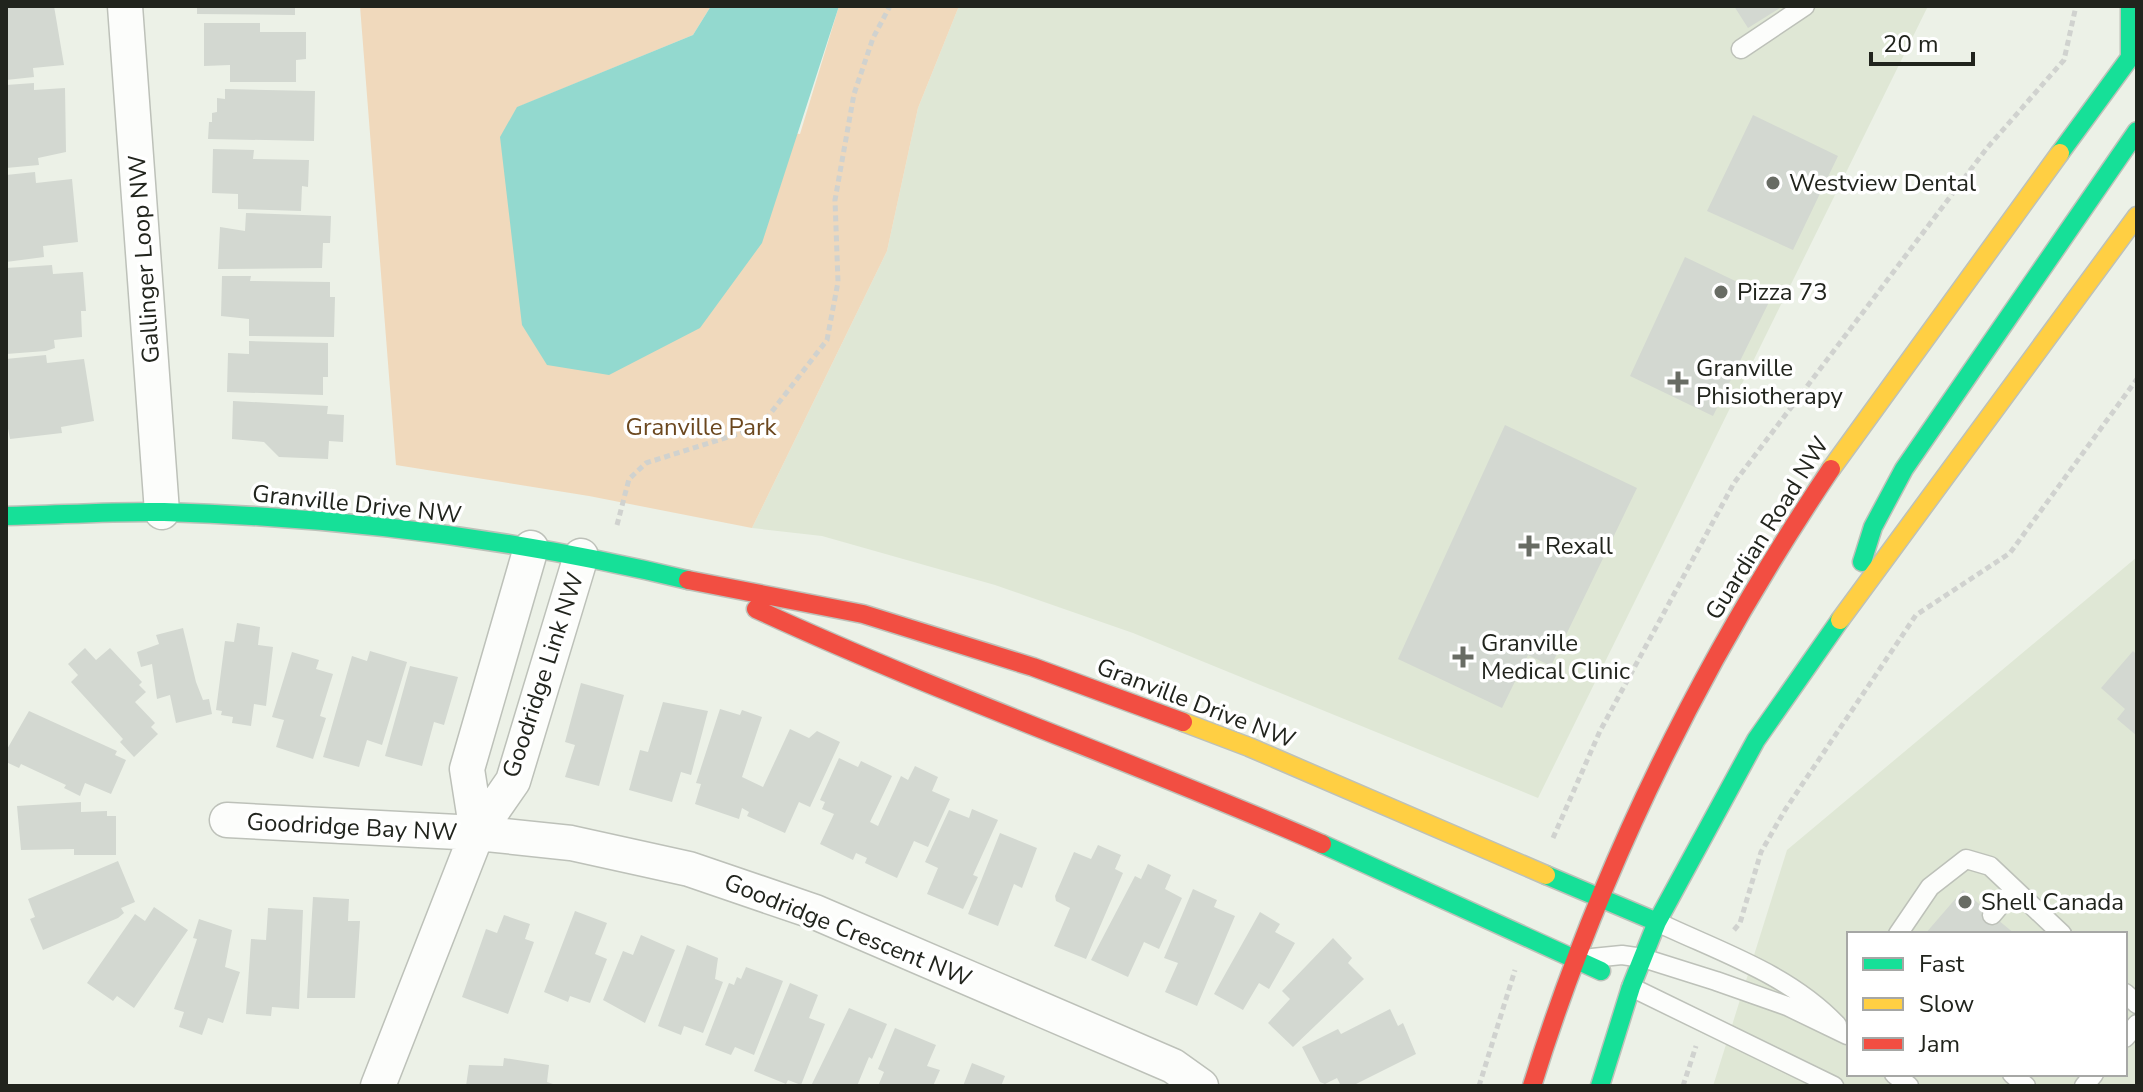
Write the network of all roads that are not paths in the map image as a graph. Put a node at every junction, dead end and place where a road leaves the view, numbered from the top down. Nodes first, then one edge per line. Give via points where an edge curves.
1 (125, 6) edge
2 (1805, 6) edge
3 (2130, 6) edge
4 (1741, 49) dead end
5 (2133, 53) edge
6 (2137, 131) edge
7 (2137, 216) edge
8 (2137, 250) edge
9 (2077, 298) junction
10 (162, 512) junction
11 (6, 516) edge
12 (531, 548) junction
13 (594, 558) junction
14 (700, 583) junction
15 (1849, 606) junction
16 (227, 820) dead end
17 (477, 833) junction
18 (2014, 889) junction
19 (1600, 896) junction
20 (1992, 915) dead end
21 (1657, 922) junction
22 (1899, 932) edge
23 (2057, 932) edge
24 (1577, 957) junction
25 (1643, 958) junction
26 (1631, 987) junction
27 (1847, 1035) edge
28 (1847, 1036) edge
29 (378, 1086) edge
30 (1201, 1086) edge
31 (1532, 1086) edge
32 (1600, 1086) edge
33 (1834, 1086) edge

1 - 10 street, Gallinger Loop NW
2 - 4 lane
3 - 5 main road
5 - 19 main road, Guardian Road NW via 1795,524 1694,698
6 - 15 main road via 1904,469 1873,527
7 - 9 main road
8 - 9 main road
9 - 15 main road
10 - 11 main road, Granville Drive NW
10 - 12 main road, Granville Drive NW via 358,525
12 - 13 main road, Granville Drive NW
12 - 17 street, Goodridge Link NW via 467,769
13 - 14 main road, Granville Drive NW
13 - 17 street, Goodridge Link NW via 513,781
14 - 19 main road, Granville Drive NW via 863,614 1033,667 1249,747
14 - 24 main road, Granville Drive NW via 864,659 1224,801
15 - 21 main road via 1756,740
16 - 17 street, Goodridge Bay NW
17 - 29 street, Goodridge Link NW
17 - 30 street, Goodridge Crescent NW via 571,843 734,883 815,912 1159,1060
18 - 20 lane
18 - 22 lane via 1990,866 1966,859 1930,887
18 - 23 lane
19 - 21 main road, Granville Drive NW
19 - 24 main road, Guardian Road NW
21 - 25 main road
21 - 27 lane via 1791,987
24 - 25 lane
24 - 26 main road, Granville Drive NW
24 - 31 main road, Guardian Road NW
25 - 26 main road
25 - 28 lane via 1787,1006
26 - 32 main road
26 - 33 lane

